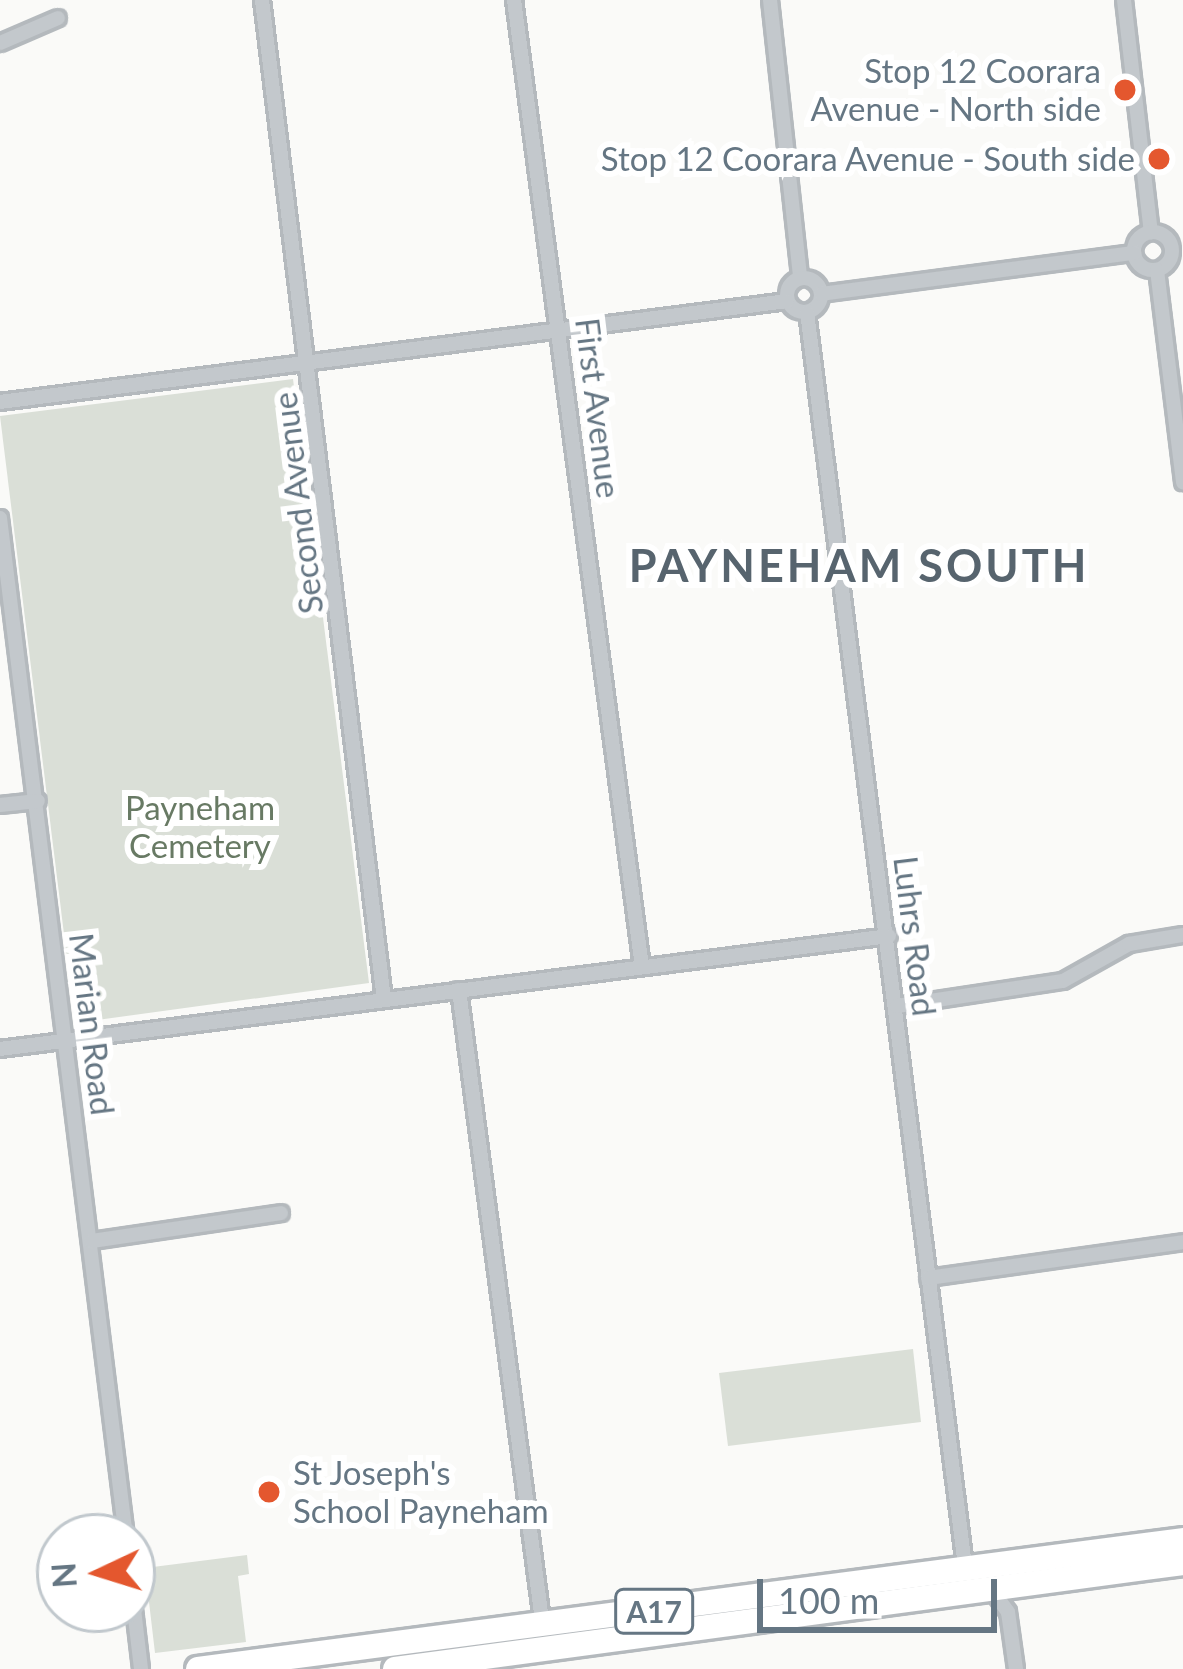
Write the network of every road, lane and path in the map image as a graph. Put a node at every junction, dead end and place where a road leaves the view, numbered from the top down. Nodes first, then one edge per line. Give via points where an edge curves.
1 (262, 0) edge
2 (514, 0) edge
3 (770, 0) edge
4 (1124, 0) edge
5 (58, 18) dead end
6 (0, 43) edge
7 (1151, 232) junction
8 (1177, 247) edge
9 (1134, 253) junction
10 (1156, 270) junction
11 (800, 278) junction
12 (821, 294) junction
13 (788, 301) junction
14 (807, 312) junction
15 (562, 332) junction
16 (309, 363) junction
17 (0, 402) edge
18 (1183, 482) edge
19 (0, 518) edge
20 (38, 801) junction
21 (0, 805) edge
22 (1183, 935) edge
23 (889, 936) junction
24 (641, 967) junction
25 (459, 990) junction
26 (384, 1000) junction
27 (897, 1006) junction
28 (67, 1041) junction
29 (0, 1049) edge
30 (281, 1213) dead end
31 (92, 1241) junction
32 (1183, 1241) edge
33 (928, 1278) junction
34 (123, 1513) edge
35 (1183, 1540) edge
36 (1183, 1563) edge
37 (965, 1567) junction
38 (1008, 1594) junction
39 (921, 1600) junction
40 (137, 1633) edge
41 (544, 1638) junction
42 (141, 1669) edge
43 (198, 1669) edge
44 (395, 1669) edge
45 (1016, 1669) edge

1 - 16 street, Second Avenue
2 - 15 street, First Avenue
3 - 11 street
4 - 7 street
5 - 6 street
7 - 8 street
7 - 9 street
8 - 10 street
9 - 10 street
9 - 12 street
10 - 18 street
11 - 12 street
11 - 13 street
12 - 14 street
13 - 14 street
13 - 15 street
14 - 23 street, Luhrs Road
15 - 16 street
15 - 24 street, First Avenue
16 - 17 street
16 - 26 street, Second Avenue
19 - 20 street, Marian Road
20 - 21 street
20 - 28 street, Marian Road
22 - 27 street via 1129,944 1063,981
23 - 24 street
23 - 27 street, Luhrs Road
24 - 25 street
25 - 26 street
25 - 41 street
26 - 28 street
27 - 33 street, Luhrs Road
28 - 29 street
28 - 31 street, Marian Road
30 - 31 street
31 - 34 street, Marian Road
32 - 33 street
33 - 37 street, Luhrs Road
35 - 37 highway, A17
36 - 38 highway, A17
37 - 38 highway
37 - 39 highway
37 - 41 highway, A17
38 - 39 highway, A17
38 - 45 street
39 - 41 highway, A17
40 - 42 street
41 - 43 highway, A17
41 - 44 highway, A17

